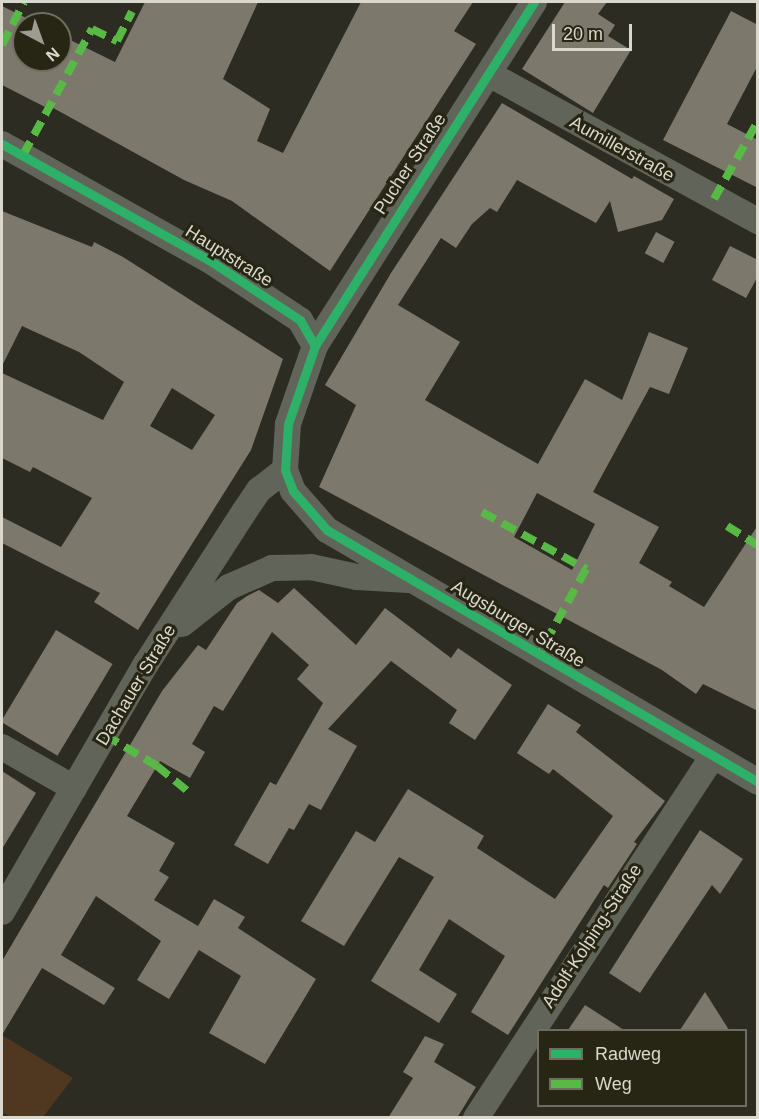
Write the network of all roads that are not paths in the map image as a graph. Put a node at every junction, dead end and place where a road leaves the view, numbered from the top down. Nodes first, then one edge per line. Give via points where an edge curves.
1 (534, 2) edge
2 (489, 74) junction
3 (2, 144) edge
4 (758, 220) edge
5 (315, 346) junction
6 (285, 470) junction
7 (413, 581) junction
8 (161, 641) junction
9 (2, 747) edge
10 (722, 763) junction
11 (758, 782) edge
12 (74, 788) junction
13 (758, 796) edge
14 (2, 912) edge
15 (538, 1029) edge
16 (537, 1030) edge
17 (476, 1118) edge

1 - 2 street, Pucher Straße
2 - 4 street, Aumillerstraße
2 - 5 street, Pucher Straße
3 - 5 street, Hauptstraße via 209,260 300,321
5 - 6 street via 288,424
6 - 7 street, Augsburger Straße via 293,491 327,530
6 - 8 street, Dachauer Straße via 259,490
7 - 8 street, Augsburger Straße via 357,577 311,567 272,568 229,587
7 - 10 street, Augsburger Straße
8 - 12 street, Dachauer Straße
9 - 12 street
10 - 11 street, Augsburger Straße
10 - 13 street
10 - 15 street, Adolf-Kolping-Straße
12 - 14 street, Dachauer Straße
16 - 17 street, Adolf-Kolping-Straße

